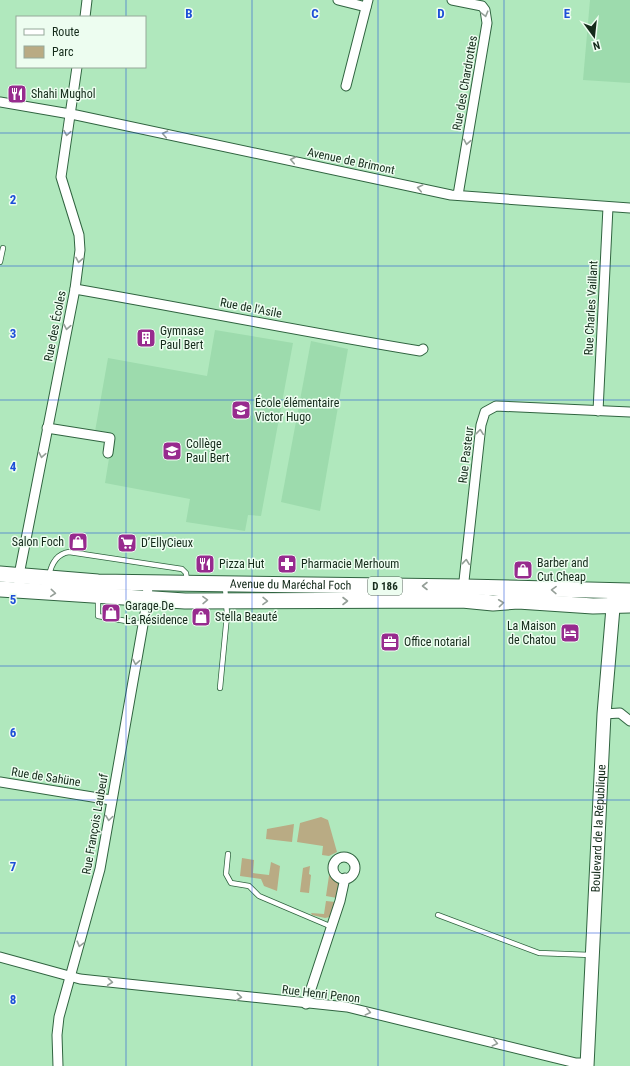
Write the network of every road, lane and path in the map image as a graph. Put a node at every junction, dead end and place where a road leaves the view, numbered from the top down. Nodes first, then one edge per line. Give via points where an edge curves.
1 (87, 0) edge
2 (338, 0) edge
3 (452, 0) edge
4 (367, 4) edge
5 (85, 16) edge
6 (77, 68) edge
7 (346, 86) dead end
8 (0, 102) edge
9 (70, 114) junction
10 (458, 195) junction
11 (608, 207) junction
12 (630, 208) edge
13 (3, 248) dead end
14 (0, 262) edge
15 (75, 289) junction
16 (423, 348) dead end
17 (598, 411) junction
18 (630, 412) edge
19 (47, 428) junction
20 (108, 453) dead end
21 (0, 574) edge
22 (49, 577) junction
23 (18, 583) junction
24 (148, 584) junction
25 (187, 584) junction
26 (225, 584) junction
27 (0, 589) edge
28 (98, 589) junction
29 (630, 592) edge
30 (463, 594) junction
31 (614, 598) junction
32 (630, 598) edge
33 (147, 599) junction
34 (226, 600) junction
35 (630, 605) edge
36 (142, 624) junction
37 (220, 688) dead end
38 (604, 714) junction
39 (630, 721) edge
40 (0, 782) edge
41 (111, 800) junction
42 (228, 854) dead end
43 (345, 878) dead end
44 (438, 914) dead end
45 (332, 927) junction
46 (592, 955) junction
47 (0, 957) edge
48 (72, 977) junction
49 (306, 1004) junction
50 (588, 1065) edge
51 (58, 1066) edge

1 - 5 street
2 - 4 street
3 -> 10 street, Rue des Chardrottes via 482,6 487,23
4 - 7 street
6 - 9 street, Rue des Écoles
8 - 9 street, Avenue de Brimont
10 -> 9 street, Avenue de Brimont
9 -> 15 street, Rue des Écoles via 61,177 80,235
10 - 11 street, Avenue de Brimont
11 - 12 street, Avenue de Brimont
11 - 17 street, Rue Charles Vaillant
13 - 14 lane
15 - 16 street, Rue de l'Asile via 420,351
15 -> 19 street, Rue des Écoles
17 - 18 street, Rue Pasteur
30 -> 17 street, Rue Pasteur via 481,425 485,412 496,406
19 - 20 street via 110,438
19 -> 23 street, Rue des Écoles
21 - 23 main road, Avenue du Maréchal Foch / D 186
22 - 23 main road, Avenue du Maréchal Foch / D 186
22 - 25 lane via 58,556 69,552 182,569 186,573
22 - 28 main road, Avenue du Maréchal Foch / D 186
23 - 27 main road, Avenue du Maréchal Foch / D 186
23 -> 28 main road, Avenue du Maréchal Foch / D 186
24 - 25 main road, Avenue du Maréchal Foch / D 186
24 - 28 main road, Avenue du Maréchal Foch / D 186
24 - 33 street, Rue François Laubeuf
25 - 26 main road, Avenue du Maréchal Foch / D 186
30 -> 26 main road, Avenue du Maréchal Foch / D 186
26 - 34 lane
28 - 33 main road, Avenue du Maréchal Foch / D 186
28 - 36 lane via 98,616
29 - 31 main road, Avenue du Maréchal Foch / D 186
30 - 31 main road, Avenue du Maréchal Foch / D 186
34 -> 30 main road, Avenue du Maréchal Foch / D 186 via 306,602
31 - 32 main road, D 186
31 - 35 main road, D 186
31 - 38 street, Boulevard de la République
33 -> 34 main road, Avenue du Maréchal Foch / D 186
33 - 36 street, Rue François Laubeuf
34 - 37 lane via 227,615
36 -> 41 street, Rue François Laubeuf
38 - 39 street via 620,713
38 - 46 street, Boulevard de la République
40 - 41 street, Rue de Sahüne
41 -> 48 street, Rue François Laubeuf via 100,869
42 - 45 lane via 226,874 231,883 249,886 259,896
43 - 45 street
44 - 46 lane via 539,953
45 - 49 street
46 - 50 street, Boulevard de la République
47 - 48 street, Rue Henri Penon
48 -> 49 street, Rue Henri Penon
48 - 51 street, Rue François Laubeuf via 66,987 60,1016 57,1036
49 -> 50 street, Rue Henri Penon via 347,1007

